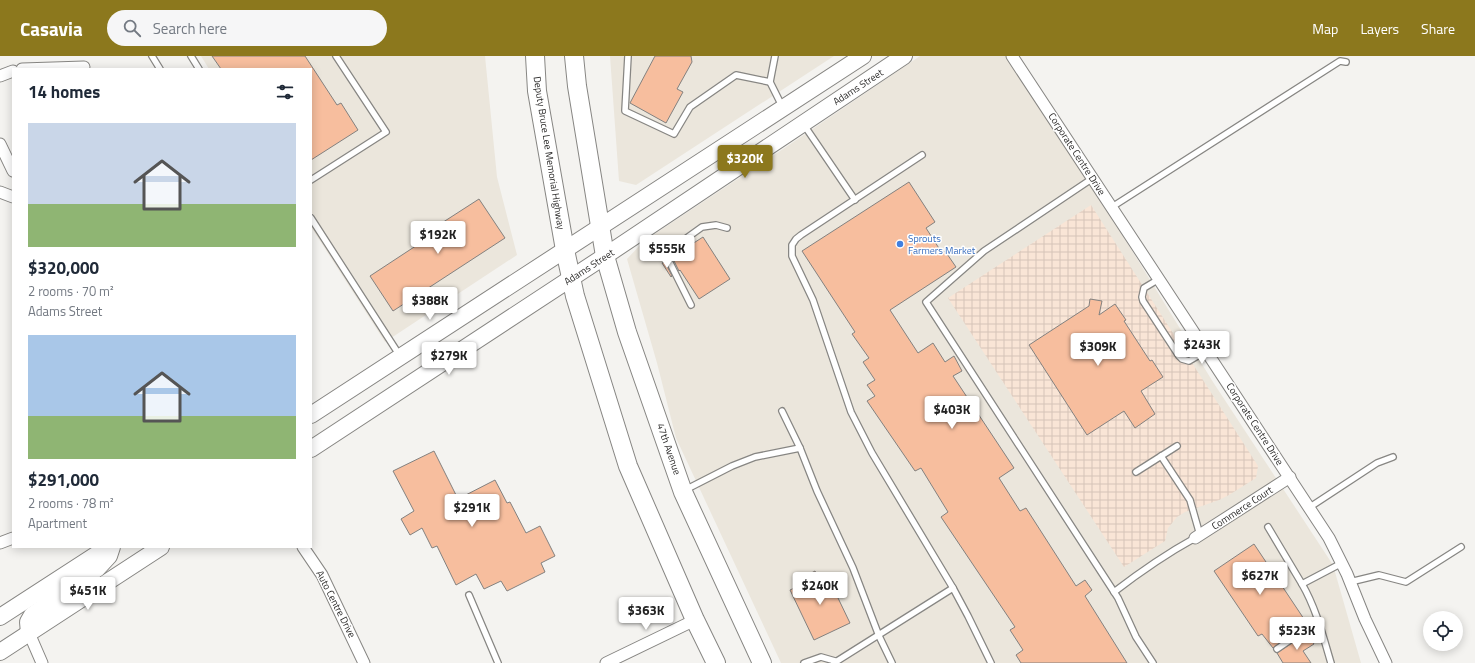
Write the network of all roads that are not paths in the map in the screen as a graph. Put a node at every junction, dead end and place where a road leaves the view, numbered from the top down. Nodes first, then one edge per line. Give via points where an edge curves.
1 (84, 56) edge
2 (152, 56) edge
3 (191, 56) edge
4 (336, 56) edge
5 (535, 56) edge
6 (574, 56) edge
7 (628, 56) edge
8 (775, 56) edge
9 (863, 56) edge
10 (904, 56) edge
11 (1012, 56) edge
12 (1346, 62) dead end
13 (84, 68) edge
14 (159, 68) edge
15 (198, 68) edge
16 (12, 71) edge
17 (0, 76) edge
18 (770, 82) junction
19 (783, 108) junction
20 (803, 123) junction
21 (1, 153) edge
22 (922, 155) dead end
23 (12, 170) edge
24 (1093, 178) junction
25 (312, 179) edge
26 (0, 192) edge
27 (12, 197) edge
28 (854, 200) junction
29 (1112, 207) junction
30 (312, 220) edge
31 (600, 227) junction
32 (727, 228) dead end
33 (565, 250) junction
34 (605, 256) junction
35 (1159, 278) junction
36 (571, 279) junction
37 (690, 305) dead end
38 (1206, 351) junction
39 (400, 357) junction
40 (782, 411) dead end
41 (312, 414) edge
42 (1177, 446) dead end
43 (312, 448) edge
44 (800, 448) junction
45 (1161, 456) junction
46 (1393, 457) dead end
47 (1136, 472) dead end
48 (1290, 477) junction
49 (684, 492) junction
50 (1310, 508) junction
51 (1268, 527) dead end
52 (1197, 537) junction
53 (12, 538) edge
54 (0, 543) edge
55 (1461, 547) dead end
56 (106, 548) edge
57 (112, 548) edge
58 (160, 548) edge
59 (304, 548) edge
60 (1342, 563) junction
61 (1350, 582) junction
62 (1302, 584) junction
63 (954, 588) junction
64 (1114, 592) junction
65 (469, 595) dead end
66 (0, 617) edge
67 (695, 620) junction
68 (1318, 621) junction
69 (29, 633) junction
70 (880, 636) junction
71 (1276, 650) dead end
72 (0, 652) edge
73 (835, 662) edge
74 (42, 663) edge
75 (364, 663) edge
76 (498, 663) edge
77 (606, 663) edge
78 (716, 663) edge
79 (762, 663) edge
80 (804, 663) edge
81 (892, 663) edge
82 (991, 663) edge
83 (1154, 663) edge
84 (1331, 663) edge
85 (1386, 663) edge

1 - 13 street
2 - 14 lane
3 - 15 lane
4 - 25 lane via 386,132
5 - 33 main road, Deputy Bruce Lee Memorial Highway via 537,91
6 - 31 main road
7 - 18 lane via 625,111 674,134 690,107 736,75
8 - 18 lane
9 - 19 street
10 - 20 street, Adams Street
11 - 24 street, Corporate Centre Drive
12 - 29 lane via 1340,61
16 - 17 street
18 - 19 lane
19 - 31 street
20 - 28 lane
20 - 34 street, Adams Street
21 - 23 street
22 - 28 lane
24 - 29 street, Corporate Centre Drive
24 - 64 lane via 984,251 926,302
26 - 27 street
28 - 63 lane via 796,239 792,245 792,256 813,300 856,424
29 - 35 street, Corporate Centre Drive
30 - 39 lane
31 - 33 street
31 - 34 main road, 47th Avenue
32 - 37 lane via 716,225 702,227 666,255
33 - 36 main road
33 - 39 street
34 - 36 street, Adams Street
34 - 49 main road, 47th Avenue via 627,332
35 - 38 street, Corporate Centre Drive
35 - 38 lane via 1144,288 1143,301 1182,359 1189,361
36 - 43 street, Adams Street
36 - 67 main road via 628,466
38 - 48 street, Corporate Centre Drive
39 - 41 street
40 - 44 lane
42 - 45 lane
44 - 49 lane via 755,457 732,466
44 - 70 lane
45 - 47 lane
45 - 52 lane via 1190,500
46 - 50 lane via 1376,463
48 - 50 street, Corporate Centre Drive
48 - 52 street, Commerce Court
49 - 79 main road, 47th Avenue
50 - 60 street, Corporate Centre Drive
51 - 62 lane
52 - 64 lane via 1138,573
53 - 54 street
55 - 61 lane via 1406,582 1379,575
56 - 66 street
57 - 69 street via 109,556 97,569 32,615 28,622
58 - 69 street
59 - 75 street, Auto Centre Drive via 322,576
60 - 61 street, Corporate Centre Drive
60 - 62 lane
61 - 85 street, Corporate Centre Drive
62 - 68 lane
63 - 70 lane
63 - 82 lane
64 - 83 lane via 1136,637
65 - 76 lane
67 - 77 street
67 - 78 main road
68 - 71 lane
68 - 84 lane
69 - 72 street
69 - 74 street
70 - 73 lane
70 - 81 lane
73 - 80 lane via 821,657

